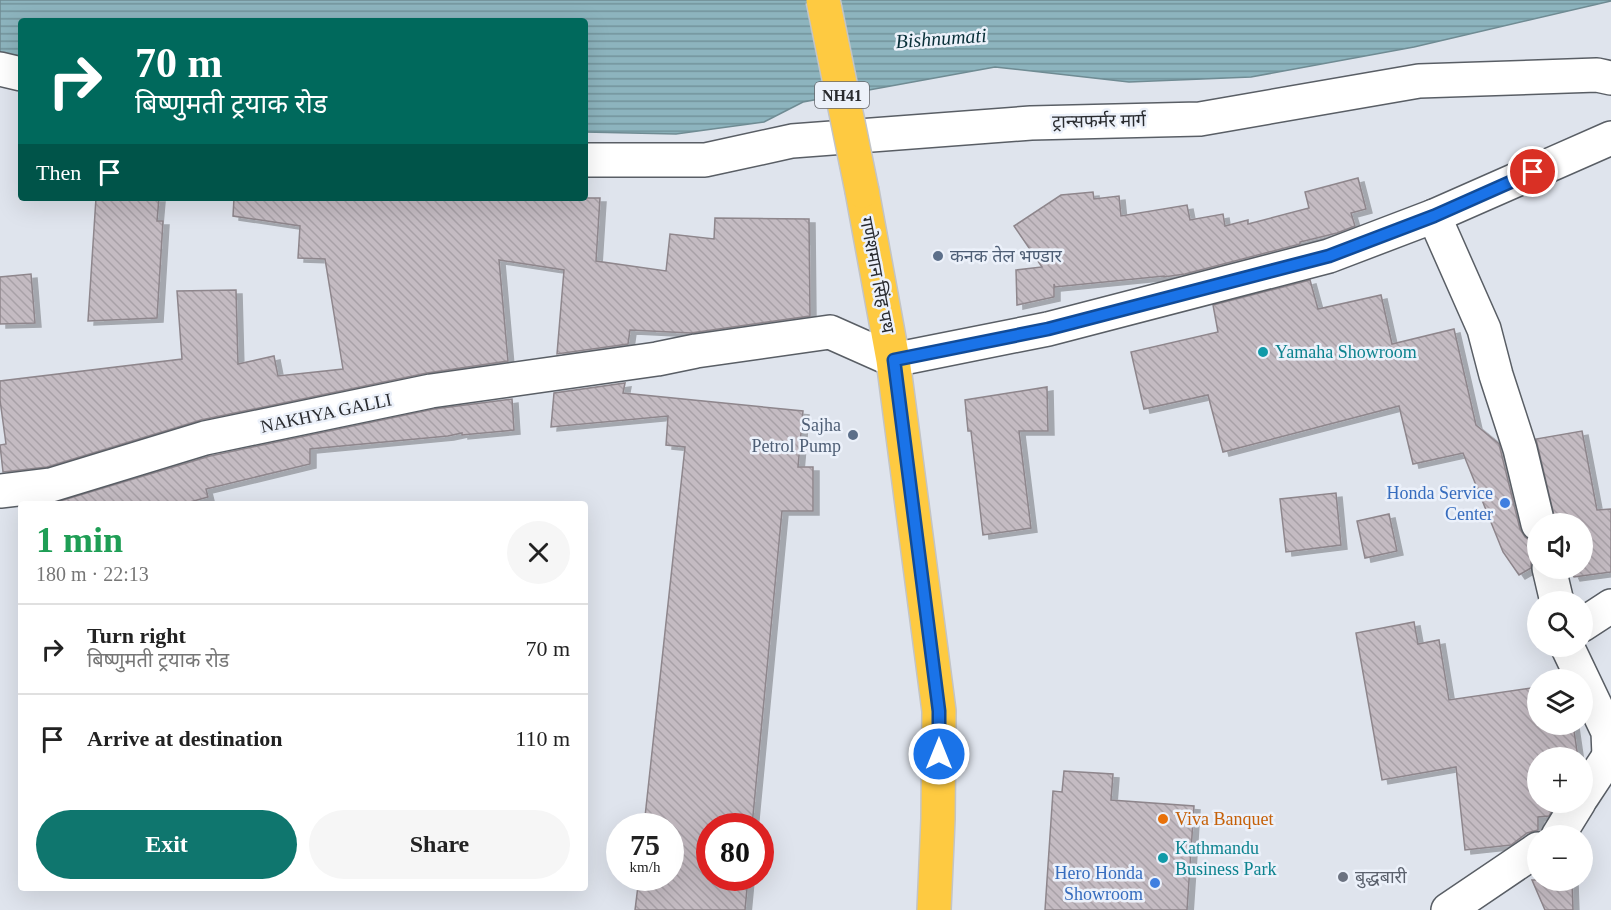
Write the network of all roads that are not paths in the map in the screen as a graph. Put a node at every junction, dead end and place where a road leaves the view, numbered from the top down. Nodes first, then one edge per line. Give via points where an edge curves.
1 (823, 0) edge
2 (0, 69) edge
3 (18, 73) edge
4 (1611, 78) edge
5 (1611, 138) edge
6 (588, 160) edge
7 (1434, 216) junction
8 (894, 360) junction
9 (0, 491) edge
10 (1535, 513) edge
11 (1611, 606) edge
12 (1593, 618) edge
13 (1572, 657) edge
14 (1610, 757) edge
15 (1593, 781) edge
16 (1527, 856) edge
17 (934, 910) edge
18 (1448, 910) edge

1 - 8 highway, गणेशमान सिंह पथ / NH41, bridge
2 - 3 main road
4 - 6 main road, ट्रान्सफर्मर मार्ग via 1597,75 1419,81 1200,119 1031,123 792,141 705,160
5 - 7 main road
7 - 8 main road via 1317,259 1048,329
7 - 10 main road via 1484,329
8 - 9 main road, NAKHYA GALLI via 830,332 696,351 419,394 205,438 51,485
8 - 17 highway, गणेशमान सिंह पथ / NH41 via 939,711
11 - 12 main road
13 - 14 main road via 1608,732
14 - 15 main road
16 - 18 main road

